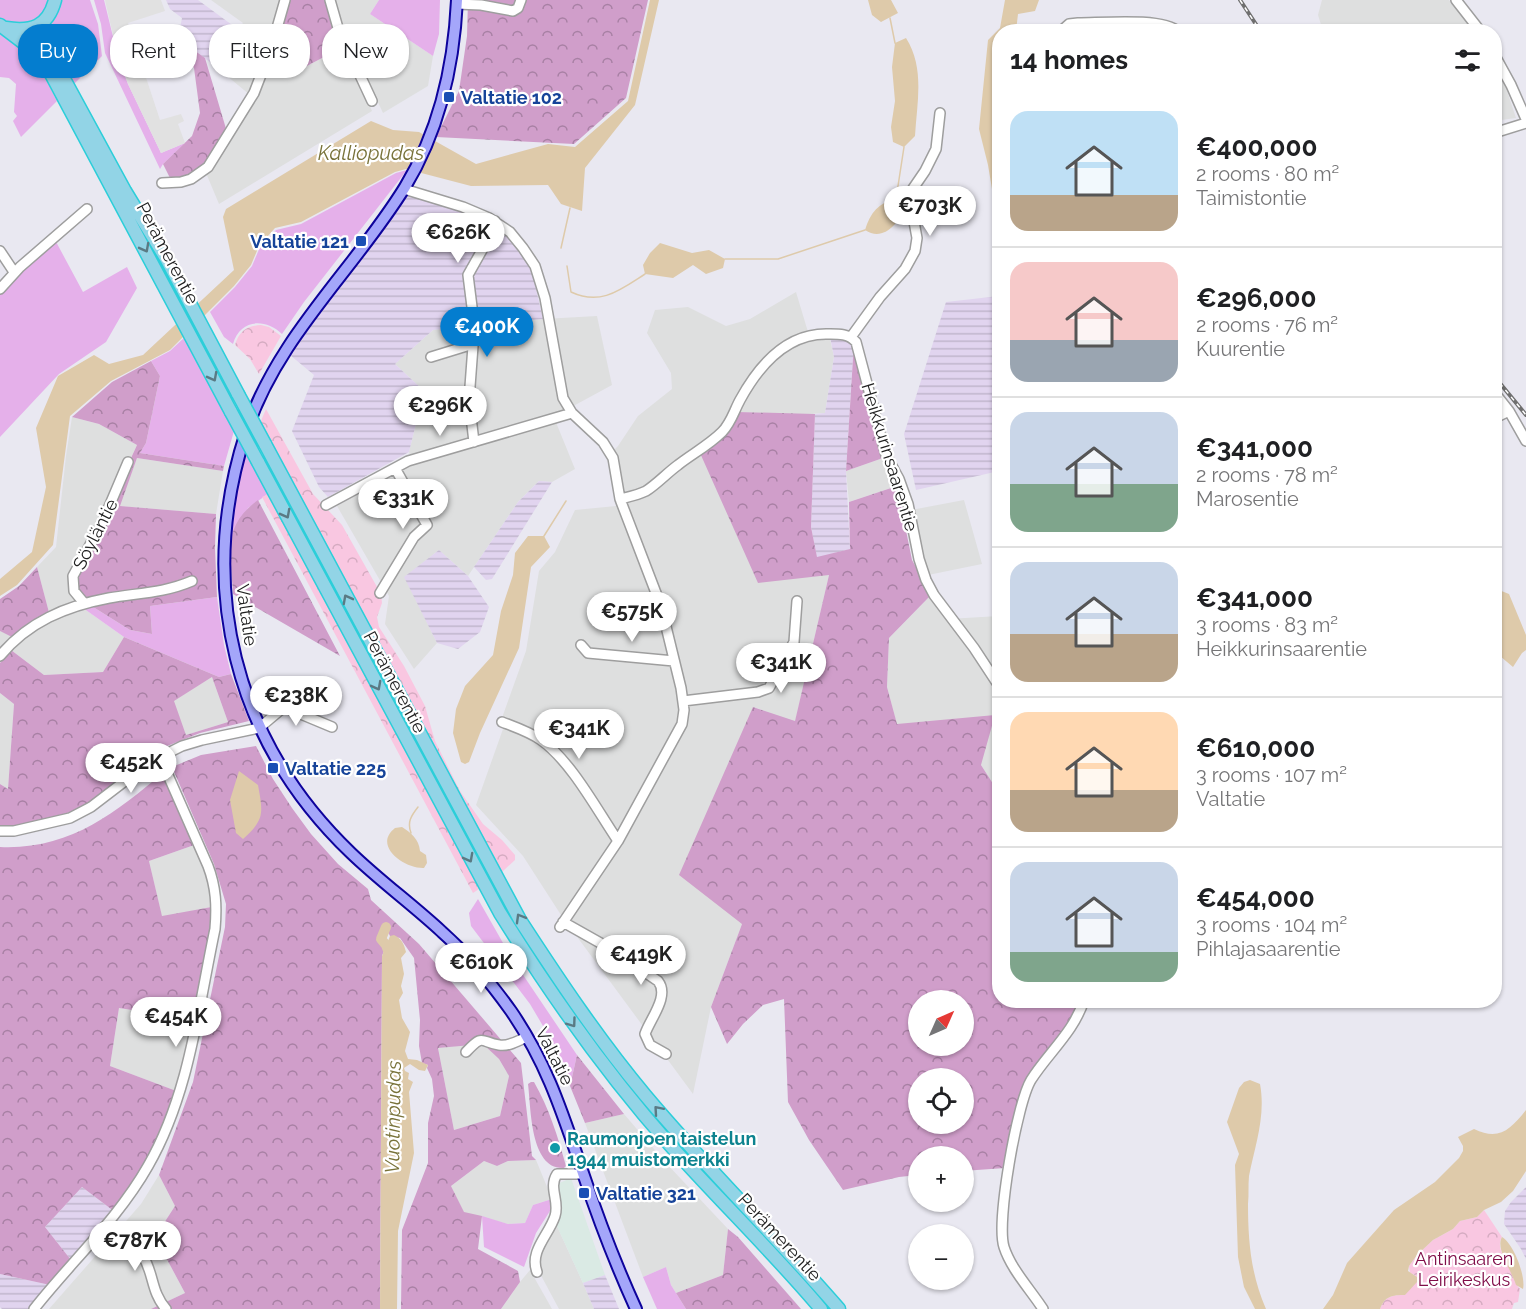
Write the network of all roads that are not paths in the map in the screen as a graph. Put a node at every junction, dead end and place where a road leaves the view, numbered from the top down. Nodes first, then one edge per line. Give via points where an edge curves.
1 (55, 0) edge
2 (285, 0) edge
3 (330, 0) edge
4 (521, 0) edge
5 (1456, 0) edge
6 (457, 2) edge
7 (44, 22) junction
8 (1069, 24) edge
9 (1156, 24) edge
10 (1475, 24) edge
11 (2, 27) edge
12 (1502, 69) edge
13 (372, 101) dead end
14 (940, 113) dead end
15 (1526, 121) edge
16 (1502, 130) edge
17 (162, 183) dead end
18 (404, 189) junction
19 (87, 209) dead end
20 (495, 221) junction
21 (0, 251) edge
22 (14, 272) junction
23 (0, 289) edge
24 (473, 315) dead end
25 (851, 337) junction
26 (431, 357) dead end
27 (1502, 403) edge
28 (1509, 411) junction
29 (572, 413) junction
30 (1502, 414) edge
31 (1526, 441) edge
32 (474, 442) junction
33 (128, 462) dead end
34 (395, 468) junction
35 (620, 499) junction
36 (326, 505) dead end
37 (192, 581) dead end
38 (380, 592) dead end
39 (797, 601) dead end
40 (84, 603) junction
41 (581, 645) dead end
42 (0, 656) edge
43 (674, 661) junction
44 (992, 675) edge
45 (683, 701) junction
46 (502, 722) dead end
47 (332, 727) dead end
48 (259, 728) junction
49 (160, 757) junction
50 (0, 831) edge
51 (618, 841) junction
52 (1081, 1008) edge
53 (527, 1037) junction
54 (466, 1052) dead end
55 (666, 1054) dead end
56 (584, 1174) junction
57 (104, 1227) junction
58 (537, 1272) dead end
59 (34, 1309) edge
60 (166, 1309) edge
61 (636, 1309) edge
62 (821, 1309) edge
63 (839, 1309) edge
64 (1043, 1309) edge

1 - 7 highway
2 - 17 street via 254,93 208,167 182,182
3 - 13 street via 338,28
4 - 6 street via 513,11
5 - 10 street
6 - 18 main road, Valtatie via 450,65 439,110
7 - 11 highway via 30,29
63 -> 7 highway, Perämerentie, bridge via 645,1095 560,982 520,920 156,241 44,42
8 - 9 street
11 -> 62 highway, Perämerentie, bridge via 26,44 51,74 494,903 536,972 638,1107
12 - 15 street
14 - 25 street via 936,150 910,200 917,238 915,251
15 - 16 street
18 - 20 street
18 - 48 main road, Valtatie via 279,360 239,455 227,513 225,582 239,672
19 - 22 street
20 - 24 street via 468,275
20 - 29 street via 510,232 535,266 545,298 563,398
21 - 22 street
22 - 23 street
25 - 35 street via 814,335 783,348 759,371 723,431 648,489
25 - 44 street, Heikkurinsaarentie via 856,342 886,455 908,504 926,580
26 - 32 street via 473,346 469,400
27 - 28 street
28 - 30 street
28 - 31 street
29 - 32 street
29 - 35 street via 603,442 613,458
32 - 34 street
33 - 40 street, Söyläntie via 103,521 73,576 74,591
34 - 36 street
34 - 38 street via 427,525 414,537
35 - 43 street via 661,606
37 - 40 street via 166,591
39 - 45 street via 794,642 769,688
40 - 42 street via 34,624
41 - 43 street via 588,653
43 - 45 street
45 - 51 street via 682,724
46 - 51 street via 539,738 553,749
47 - 48 street via 286,706
48 - 49 street via 192,743
48 - 53 main road, Valtatie via 314,814 353,855 461,950 495,989
49 - 50 street via 70,818
49 - 57 street via 214,883 215,929 183,1082 170,1122 149,1166
51 - 55 street via 562,925 611,949 662,986 660,1001 645,1034 650,1044
52 - 64 street via 1026,1090 1002,1202 1004,1246
53 - 54 street via 506,1045 482,1040
53 - 56 main road, Valtatie via 558,1098
56 - 58 street via 557,1174 554,1179 556,1212 534,1258
56 - 61 main road, Valtatie via 613,1259
57 - 59 street
57 - 60 street via 142,1255 154,1291

